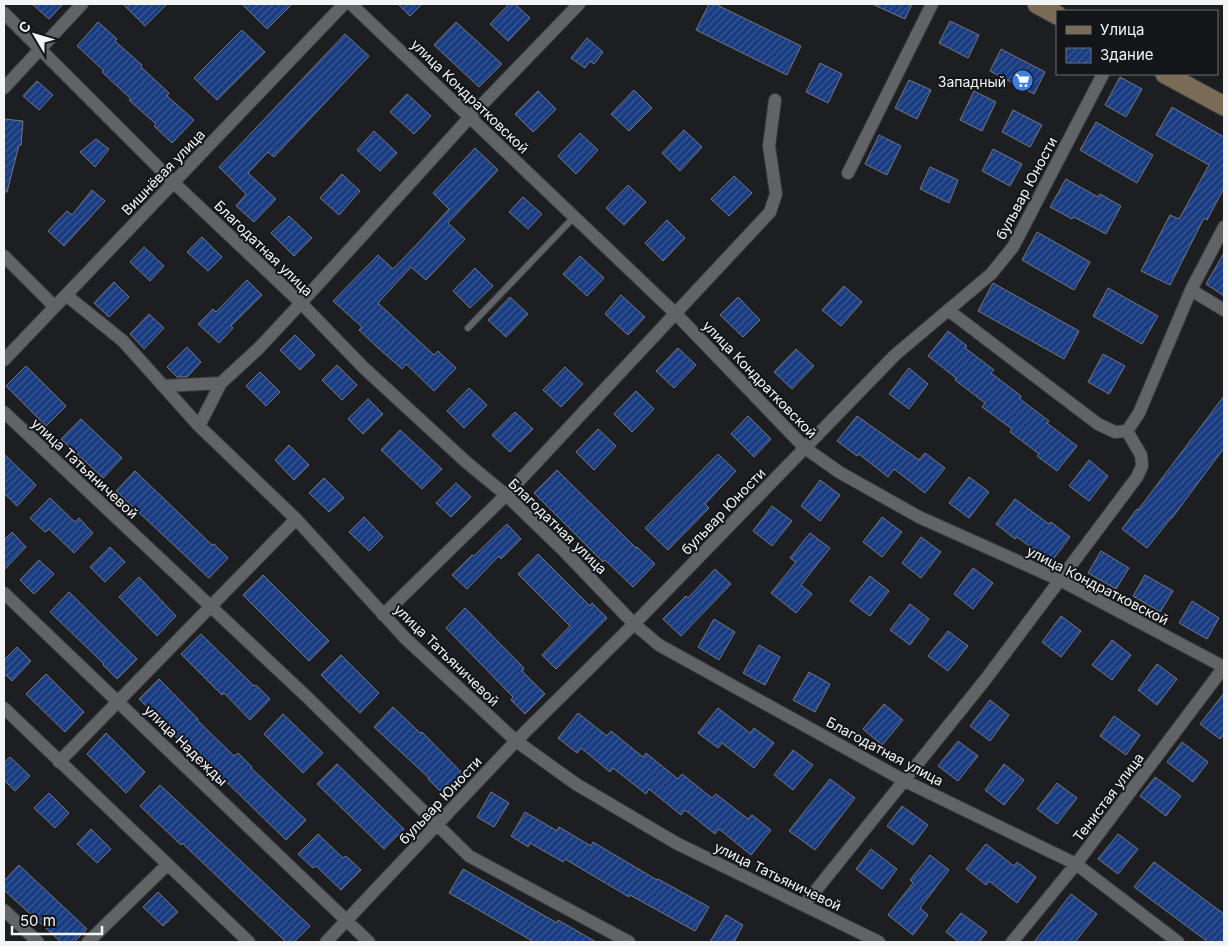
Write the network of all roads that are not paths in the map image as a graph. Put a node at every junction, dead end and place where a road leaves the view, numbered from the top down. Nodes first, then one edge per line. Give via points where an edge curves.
1 (82, 4) edge
2 (344, 4) edge
3 (351, 4) edge
4 (579, 4) edge
5 (932, 4) edge
6 (1037, 4) edge
7 (4, 13) edge
8 (1056, 14) edge
9 (41, 48) junction
10 (1102, 75) edge
11 (1167, 75) edge
12 (4, 88) edge
13 (776, 100) dead end
14 (1224, 106) edge
15 (470, 117) junction
16 (848, 173) dead end
17 (174, 183) junction
18 (574, 217) junction
19 (1224, 227) edge
20 (4, 256) edge
21 (1191, 290) junction
22 (66, 295) junction
23 (301, 303) junction
24 (55, 307) junction
25 (948, 310) junction
26 (1224, 310) edge
27 (676, 314) junction
28 (468, 328) dead end
29 (4, 360) edge
30 (221, 383) junction
31 (162, 386) junction
32 (4, 412) edge
33 (199, 426) junction
34 (1127, 431) junction
35 (805, 448) junction
36 (506, 495) junction
37 (296, 519) junction
38 (1060, 580) junction
39 (4, 592) edge
40 (210, 607) junction
41 (383, 615) junction
42 (634, 624) junction
43 (1224, 667) edge
44 (119, 701) junction
45 (4, 708) edge
46 (516, 741) junction
47 (59, 762) junction
48 (906, 780) junction
49 (437, 825) junction
50 (1076, 864) junction
51 (167, 865) junction
52 (804, 905) junction
53 (4, 910) edge
54 (347, 920) junction
55 (38, 942) edge
56 (88, 942) edge
57 (249, 942) edge
58 (326, 942) edge
59 (369, 942) edge
60 (629, 942) edge
61 (879, 942) edge
62 (1012, 942) edge
63 (1178, 942) edge

1 - 9 street
2 - 17 street, Вишнёвая улица
3 - 15 street, улица Кондратковской
4 - 15 street
5 - 16 street
6 - 8 main road
7 - 9 street, Благодатная улица
9 - 12 street
9 - 17 street, Благодатная улица
10 - 25 street, бульвар Юности via 1013,247 992,274
11 - 14 main road
13 - 27 street via 769,146 776,194 770,212
15 - 18 street, улица Кондратковской
15 - 23 street
17 - 22 street, Вишнёвая улица
17 - 23 street, Благодатная улица
18 - 27 street, улица Кондратковской
18 - 28 lane
19 - 21 street
20 - 24 street
21 - 26 street
21 - 34 street via 1139,413
22 - 24 street, Вишнёвая улица
22 - 31 street, улица Татьяничевой via 123,341
23 - 30 street
23 - 36 street, Благодатная улица via 363,367
24 - 29 street, Вишнёвая улица
25 - 34 street via 1098,424 1115,432
25 - 35 street, бульвар Юности via 895,355
27 - 35 street, улица Кондратковской
27 - 36 street
30 - 31 street
30 - 33 street
31 - 33 street, улица Татьяничевой
32 - 40 street, улица Татьяничевой
33 - 37 street, улица Татьяничевой
34 - 38 street via 1141,455 1142,466
35 - 38 street, улица Кондратковской via 839,472 919,517
35 - 42 street, бульвар Юности
36 - 41 street
36 - 42 street, Благодатная улица
37 - 40 street
37 - 41 street, улица Татьяничевой
38 - 43 street, улица Кондратковской
38 - 48 street
39 - 44 street, улица Надежды
40 - 44 street
40 - 49 street, улица Татьяничевой via 308,697
41 - 46 street, улица Татьяничевой
42 - 46 street, бульвар Юности
42 - 48 street, Благодатная улица via 659,645
43 - 50 street, Тенистая улица
44 - 47 street
44 - 54 street, улица Надежды
45 - 47 street
46 - 49 street, бульвар Юности
46 - 52 street, улица Татьяничевой via 576,784 676,843
47 - 51 street
48 - 50 street, Благодатная улица
48 - 52 street
49 - 54 street, бульвар Юности
49 - 60 street, улица Татьяничевой via 469,856
50 - 62 street, Тенистая улица
50 - 63 street, Благодатная улица
51 - 56 street
51 - 57 street
52 - 61 street, улица Татьяничевой
53 - 55 street
54 - 58 street, бульвар Юности
54 - 59 street

